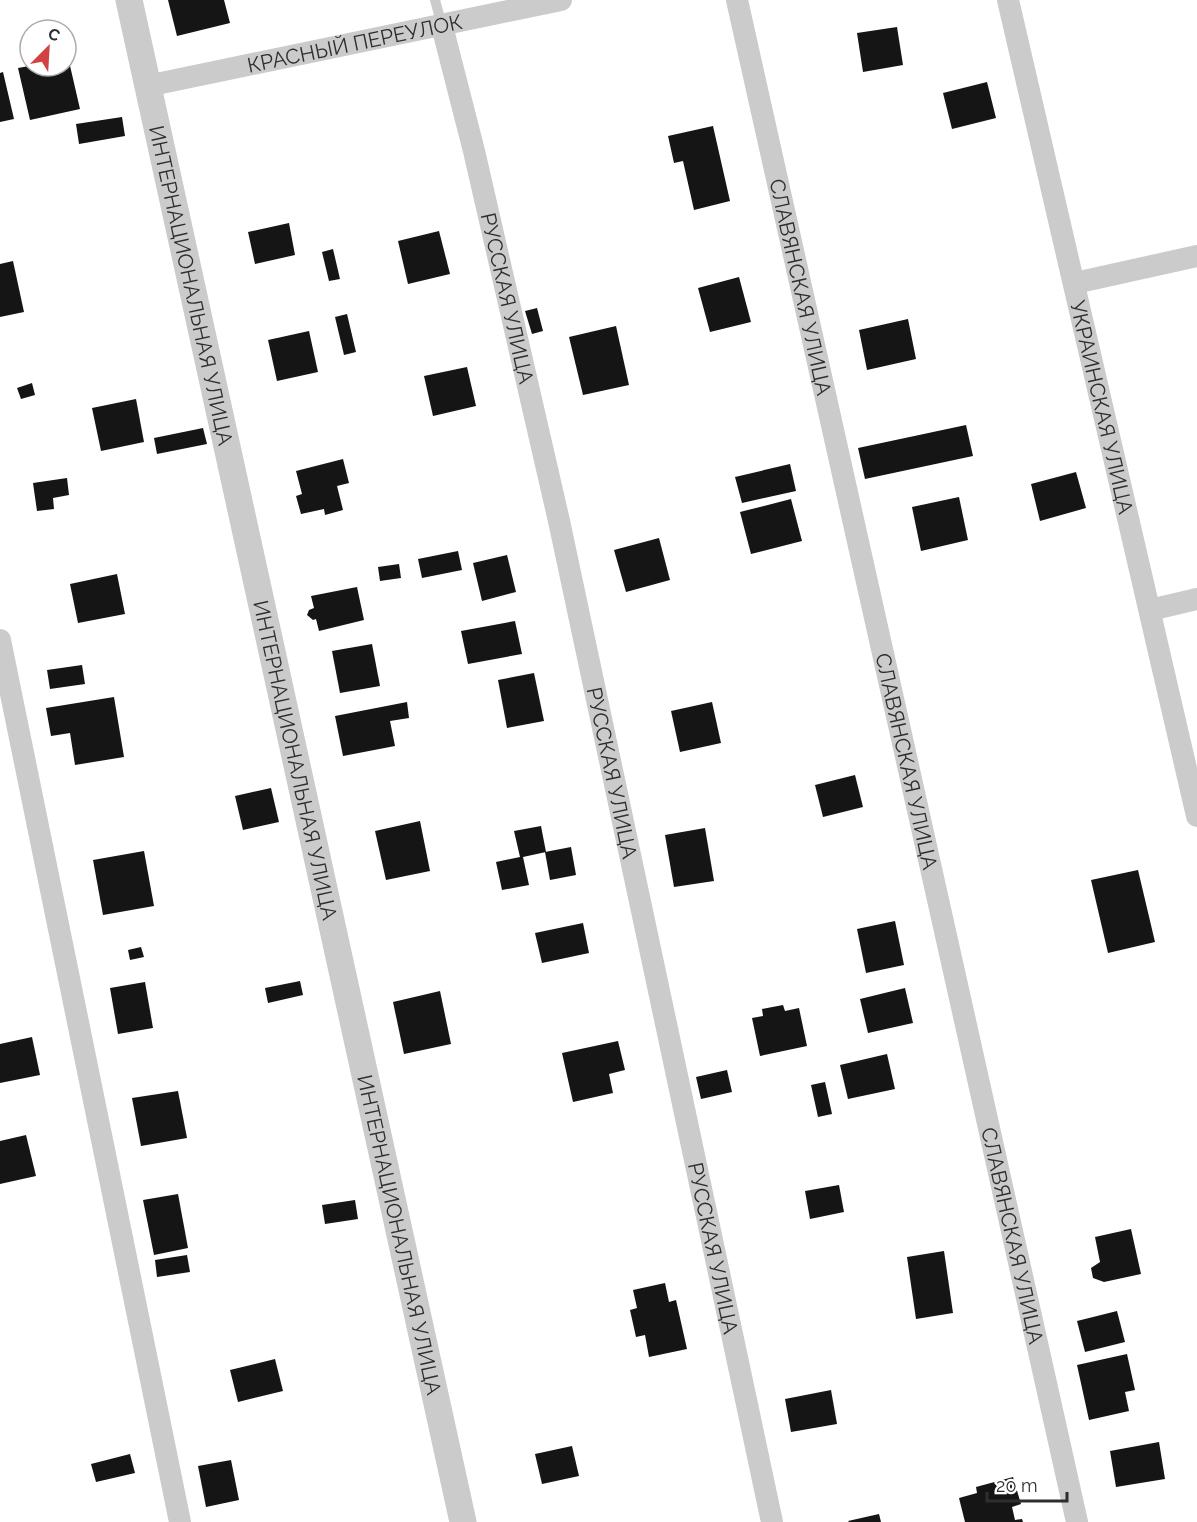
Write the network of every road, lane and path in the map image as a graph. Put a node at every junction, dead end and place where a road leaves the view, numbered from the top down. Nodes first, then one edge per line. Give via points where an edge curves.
1 (129, 0) edge
2 (435, 0) edge
3 (561, 0) edge
4 (737, 0) edge
5 (1008, 0) edge
6 (442, 26) junction
7 (147, 86) junction
8 (1197, 256) edge
9 (1075, 284) junction
10 (1197, 599) edge
11 (1150, 610) junction
12 (0, 640) edge
13 (1197, 816) edge
14 (180, 1522) edge
15 (463, 1522) edge
16 (772, 1522) edge
17 (1077, 1522) edge

1 - 7 street, ИНТЕРНАЦИОНАЛЬНАЯ УЛИЦА
2 - 6 lane
3 - 6 street, КРАСНЫЙ ПЕРЕУЛОК
4 - 17 street, СЛАВЯНСКАЯ УЛИЦА
5 - 9 street, УКРАИНСКАЯ УЛИЦА
6 - 7 street, КРАСНЫЙ ПЕРЕУЛОК
6 - 16 street, РУССКАЯ УЛИЦА via 559,521
7 - 15 street, ИНТЕРНАЦИОНАЛЬНАЯ УЛИЦА
8 - 9 street
9 - 11 street, УКРАИНСКАЯ УЛИЦА
10 - 11 street
11 - 13 street, УКРАИНСКАЯ УЛИЦА
12 - 14 street

